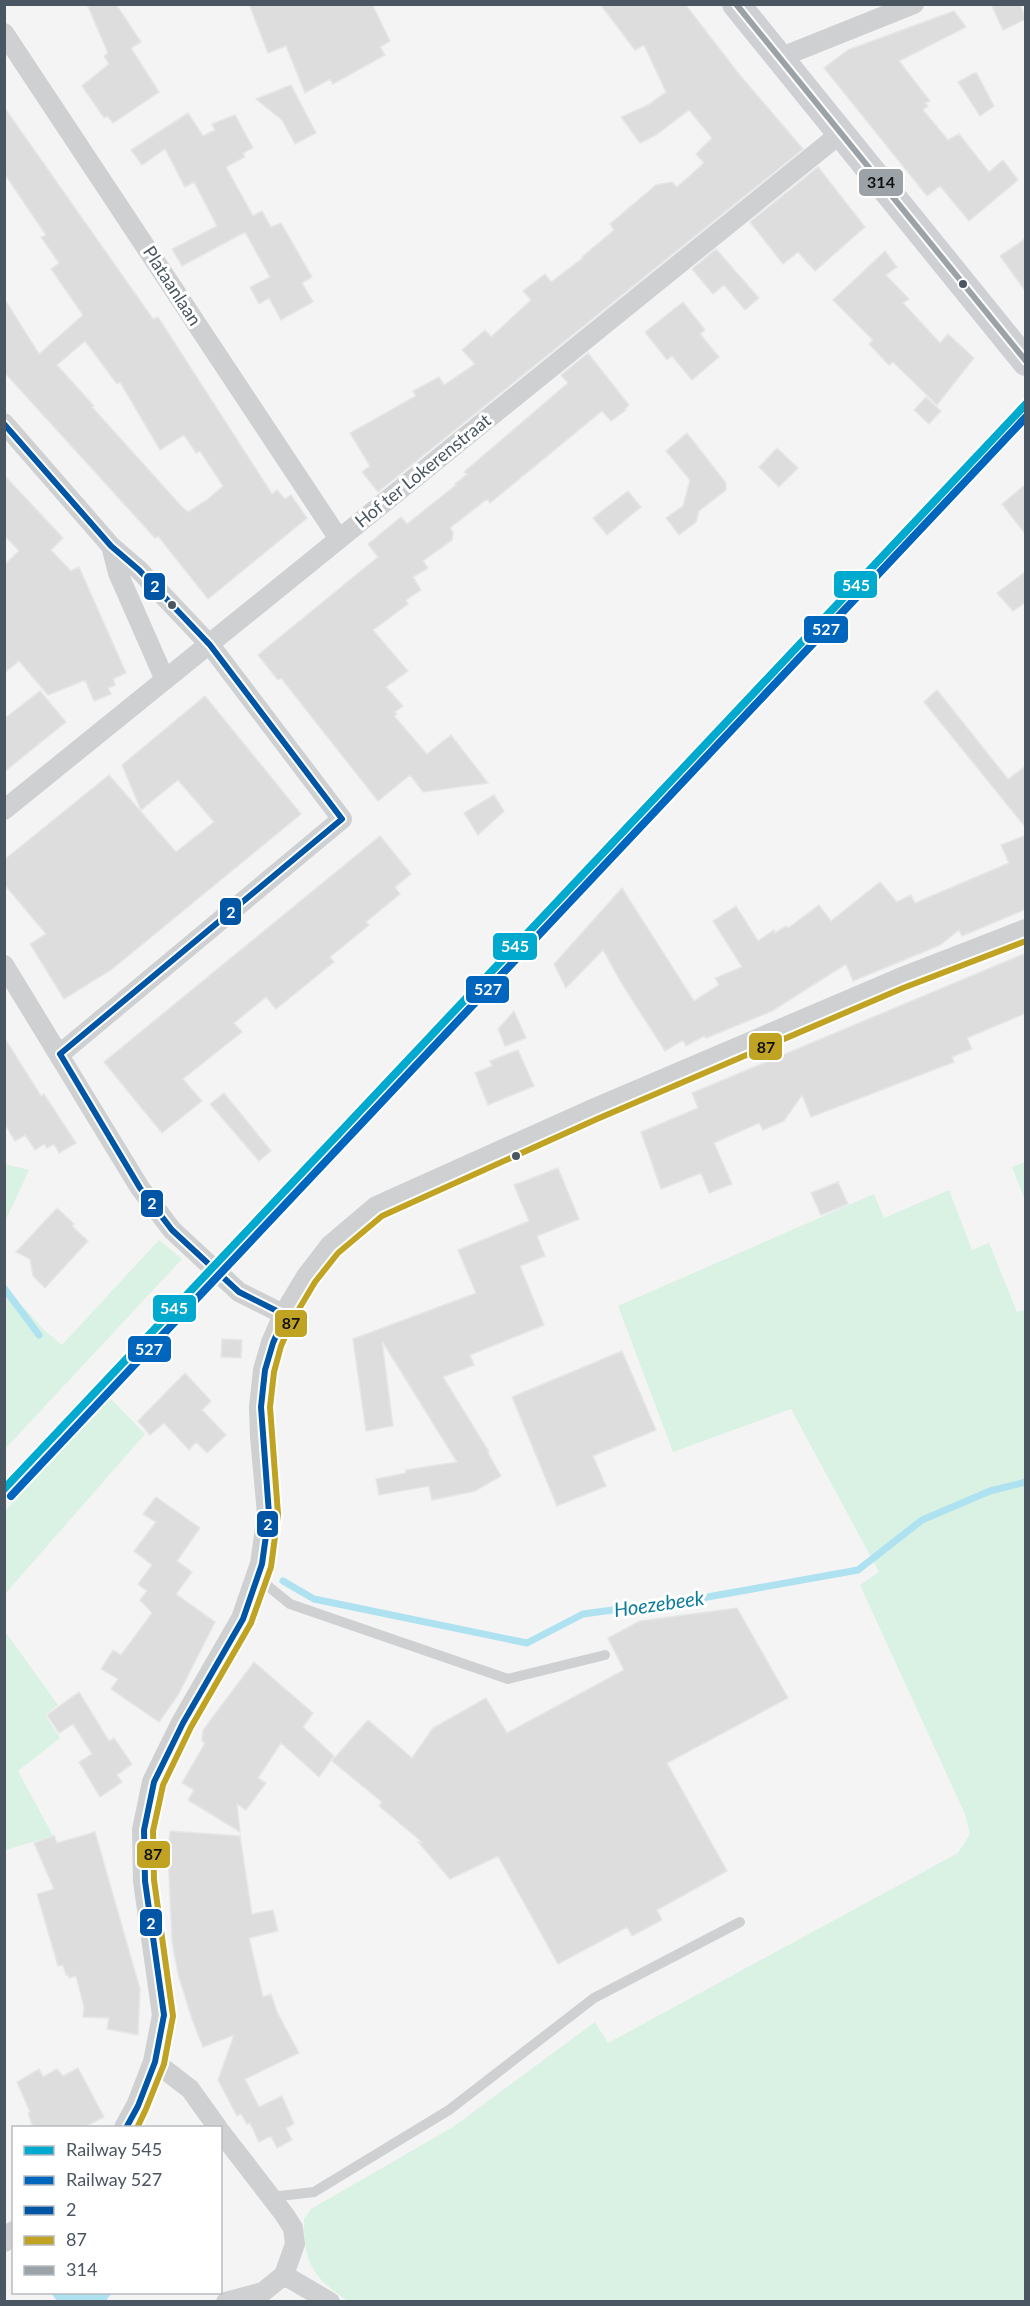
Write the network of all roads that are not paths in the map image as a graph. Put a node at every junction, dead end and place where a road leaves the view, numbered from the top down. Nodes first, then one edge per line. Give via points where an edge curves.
1 (736, 4) edge
2 (914, 4) edge
3 (4, 33) edge
4 (778, 58) junction
5 (841, 133) junction
6 (1026, 362) edge
7 (4, 423) edge
8 (339, 539) junction
9 (111, 546) junction
10 (210, 645) junction
11 (165, 680) junction
12 (4, 810) edge
13 (1026, 931) edge
14 (4, 965) edge
15 (60, 1054) junction
16 (285, 1315) junction
17 (260, 1571) junction
18 (605, 1655) dead end
19 (740, 1922) dead end
20 (155, 2062) junction
21 (127, 2126) edge
22 (217, 2126) edge
23 (222, 2133) edge
24 (271, 2197) junction
25 (284, 2275) junction
26 (226, 2301) edge
27 (330, 2301) edge

1 - 4 main road
2 - 4 street
3 - 8 street, Plataanlaan
4 - 5 main road
5 - 6 main road
5 - 8 street, Hof ter Lokerenstraat
7 - 9 street
8 - 10 street, Hof ter Lokerenstraat
9 - 10 street
9 - 11 street via 118,573
10 - 11 street, Hof ter Lokerenstraat
10 - 15 street via 342,819
11 - 12 street, Hof ter Lokerenstraat
13 - 16 street via 900,980 604,1106 377,1208 332,1247
14 - 15 street
15 - 16 street via 140,1188 172,1230 239,1293
16 - 17 street via 265,1370 261,1407 270,1514
17 - 18 lane via 290,1604 508,1679
17 - 20 street via 243,1619 154,1782 144,1830 145,1881 164,2015
19 - 24 lane via 594,1998 448,2110 314,2192
20 - 21 street
20 - 22 street via 190,2089
23 - 24 street
24 - 25 street via 293,2228 295,2244
25 - 26 street via 263,2292
25 - 27 street

